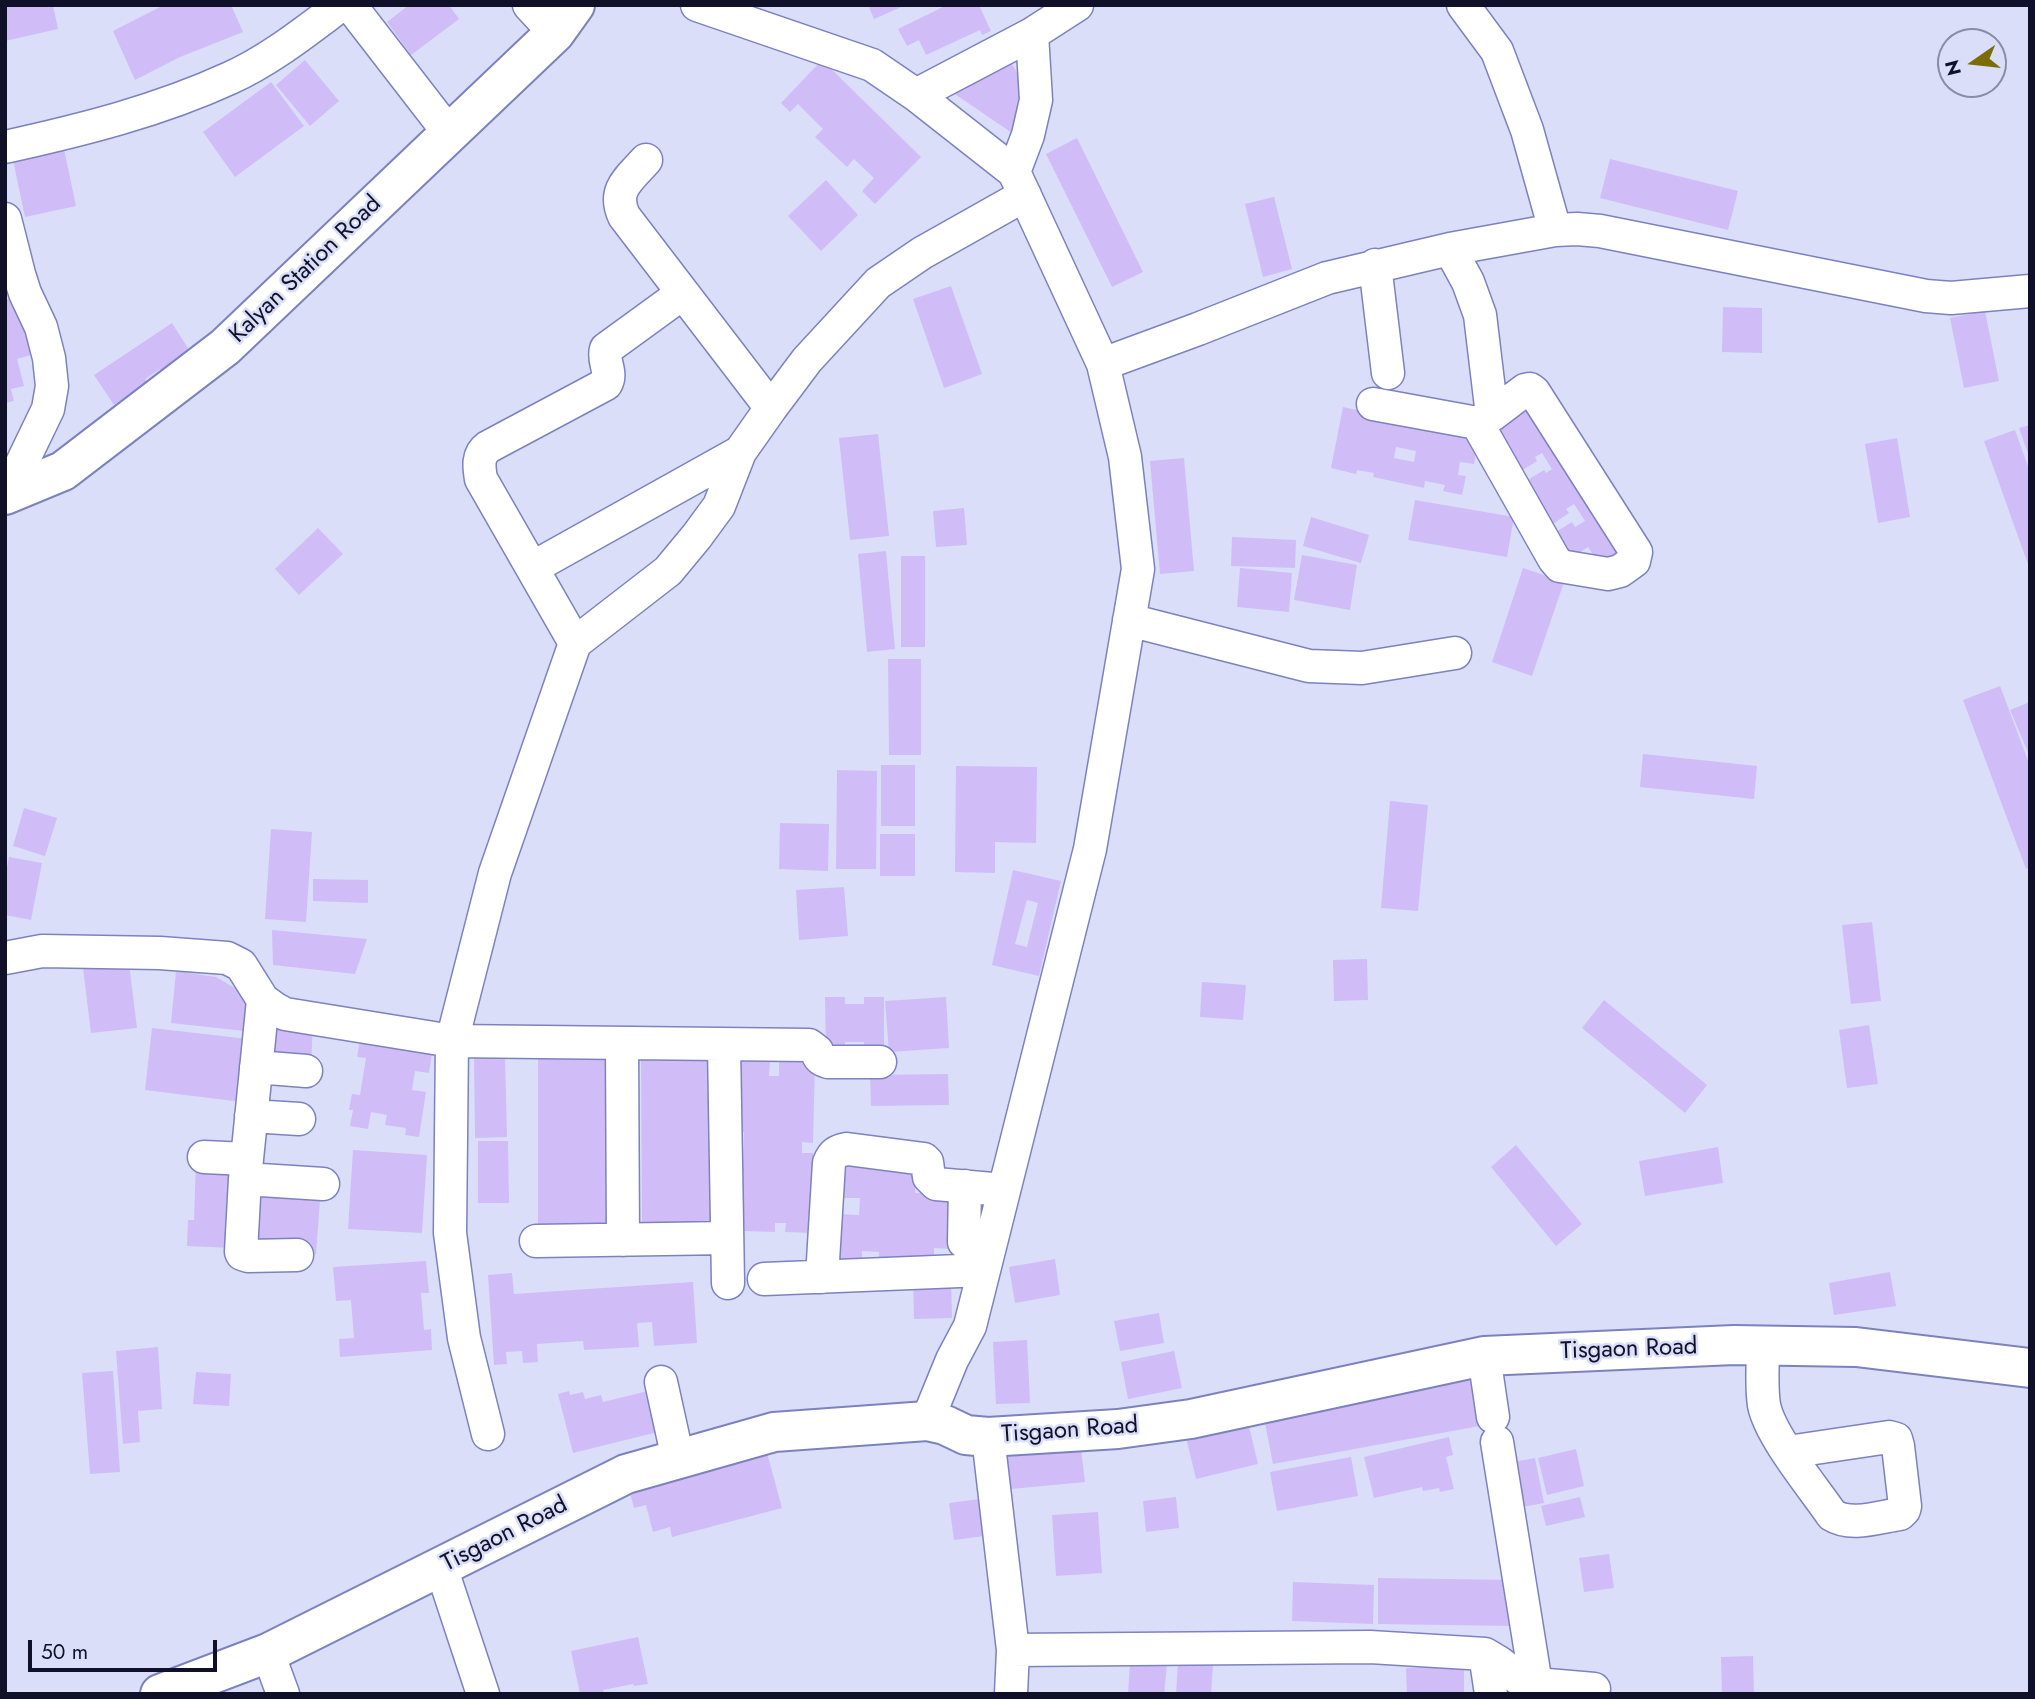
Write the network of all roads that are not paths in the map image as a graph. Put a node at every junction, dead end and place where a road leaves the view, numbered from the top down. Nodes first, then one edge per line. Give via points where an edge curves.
1 (341, 5) edge
2 (350, 5) edge
3 (529, 5) edge
4 (697, 5) edge
5 (1077, 5) edge
6 (1463, 5) edge
7 (565, 19) edge
8 (1031, 34) junction
9 (916, 94) junction
10 (449, 133) junction
11 (5, 147) edge
12 (646, 160) dead end
13 (1020, 183) junction
14 (5, 219) edge
15 (1555, 230) junction
16 (1450, 248) junction
17 (1374, 265) junction
18 (2030, 290) edge
19 (682, 293) junction
20 (1103, 363) junction
21 (1388, 373) dead end
22 (1373, 404) dead end
23 (771, 408) junction
24 (1485, 419) junction
25 (740, 452) junction
26 (6, 495) edge
27 (532, 568) junction
28 (1129, 620) junction
29 (575, 643) junction
30 (1455, 653) dead end
31 (5, 958) edge
32 (263, 1000) junction
33 (452, 1041) junction
34 (622, 1043) junction
35 (724, 1045) junction
36 (880, 1062) dead end
37 (256, 1067) junction
38 (306, 1071) dead end
39 (251, 1116) junction
40 (299, 1119) dead end
41 (204, 1157) dead end
42 (246, 1169) junction
43 (323, 1184) dead end
44 (965, 1186) junction
45 (1004, 1190) junction
46 (727, 1238) junction
47 (623, 1240) junction
48 (536, 1241) dead end
49 (964, 1242) dead end
50 (297, 1255) dead end
51 (984, 1269) junction
52 (822, 1277) junction
53 (764, 1279) dead end
54 (728, 1283) dead end
55 (1763, 1346) junction
56 (1484, 1356) junction
57 (2030, 1368) edge
58 (662, 1382) dead end
59 (927, 1421) junction
60 (488, 1434) dead end
61 (988, 1437) junction
62 (1788, 1452) dead end
63 (678, 1459) junction
64 (440, 1567) junction
65 (1013, 1650) junction
66 (268, 1653) junction
67 (1485, 1654) junction
68 (1536, 1684) junction
69 (1594, 1689) dead end
70 (160, 1694) edge
71 (283, 1694) edge
72 (483, 1694) edge
73 (1011, 1694) edge
74 (1491, 1694) edge

1 - 11 street via 231,78 160,106
2 - 10 street
3 - 7 street
4 - 9 street via 873,65
5 - 8 street
6 - 15 street via 1497,51 1527,130
7 - 10 street, Kalyan Station Road
8 - 9 street
8 - 13 street via 1036,100
9 - 13 street
10 - 26 street, Kalyan Station Road via 225,347 63,471
12 - 19 street via 625,184 619,206
13 - 20 street
13 - 23 street via 878,283 807,360
14 - 26 street via 25,293 41,327 52,386 48,409
15 - 16 street
15 - 18 street via 1600,231 1926,296
16 - 17 street
16 - 24 street via 1480,315
17 - 20 street via 1301,287
17 - 21 street
19 - 23 street
19 - 27 street via 606,349 606,384 483,451 481,479
20 - 28 street via 1125,457 1138,569
22 - 24 street
23 - 25 street
24 - 24 street via 1525,390 1534,392 1636,552 1634,561 1608,574 1560,566
25 - 27 street
25 - 29 street via 719,506 668,571
27 - 29 street
28 - 30 street via 1309,666 1362,668
28 - 45 street via 1090,849
29 - 33 street via 495,873
31 - 32 street via 42,951 227,958 241,965
32 - 33 street via 285,1013
32 - 37 street
33 - 34 street
33 - 60 street via 450,1233 464,1338
34 - 35 street
34 - 47 street
35 - 36 street via 809,1045 828,1062
35 - 46 street
37 - 38 street
37 - 39 street
39 - 40 street
39 - 42 street
41 - 42 street
42 - 43 street
42 - 50 street via 242,1254
44 - 45 street
44 - 49 street
44 - 52 street via 936,1184 923,1159 838,1151 829,1163
45 - 51 street
46 - 47 street
46 - 54 street
47 - 48 street
51 - 52 street
51 - 59 street via 970,1326
52 - 53 street
55 - 56 street, Tisgaon Road
55 - 57 street, Tisgaon Road via 1856,1347
55 - 62 street via 1764,1404 1773,1431
56 - 61 street, Tisgaon Road via 1191,1419 1118,1429
56 - 68 street
58 - 63 street
59 - 61 street, Tisgaon Road
59 - 63 street, Tisgaon Road via 774,1432
61 - 65 street
63 - 64 street, Tisgaon Road via 626,1474
64 - 66 street, Tisgaon Road
64 - 72 street
65 - 67 street via 1370,1647
65 - 73 street
66 - 70 street, Tisgaon Road
66 - 71 street
67 - 68 street via 1519,1679
67 - 74 street
68 - 69 street

